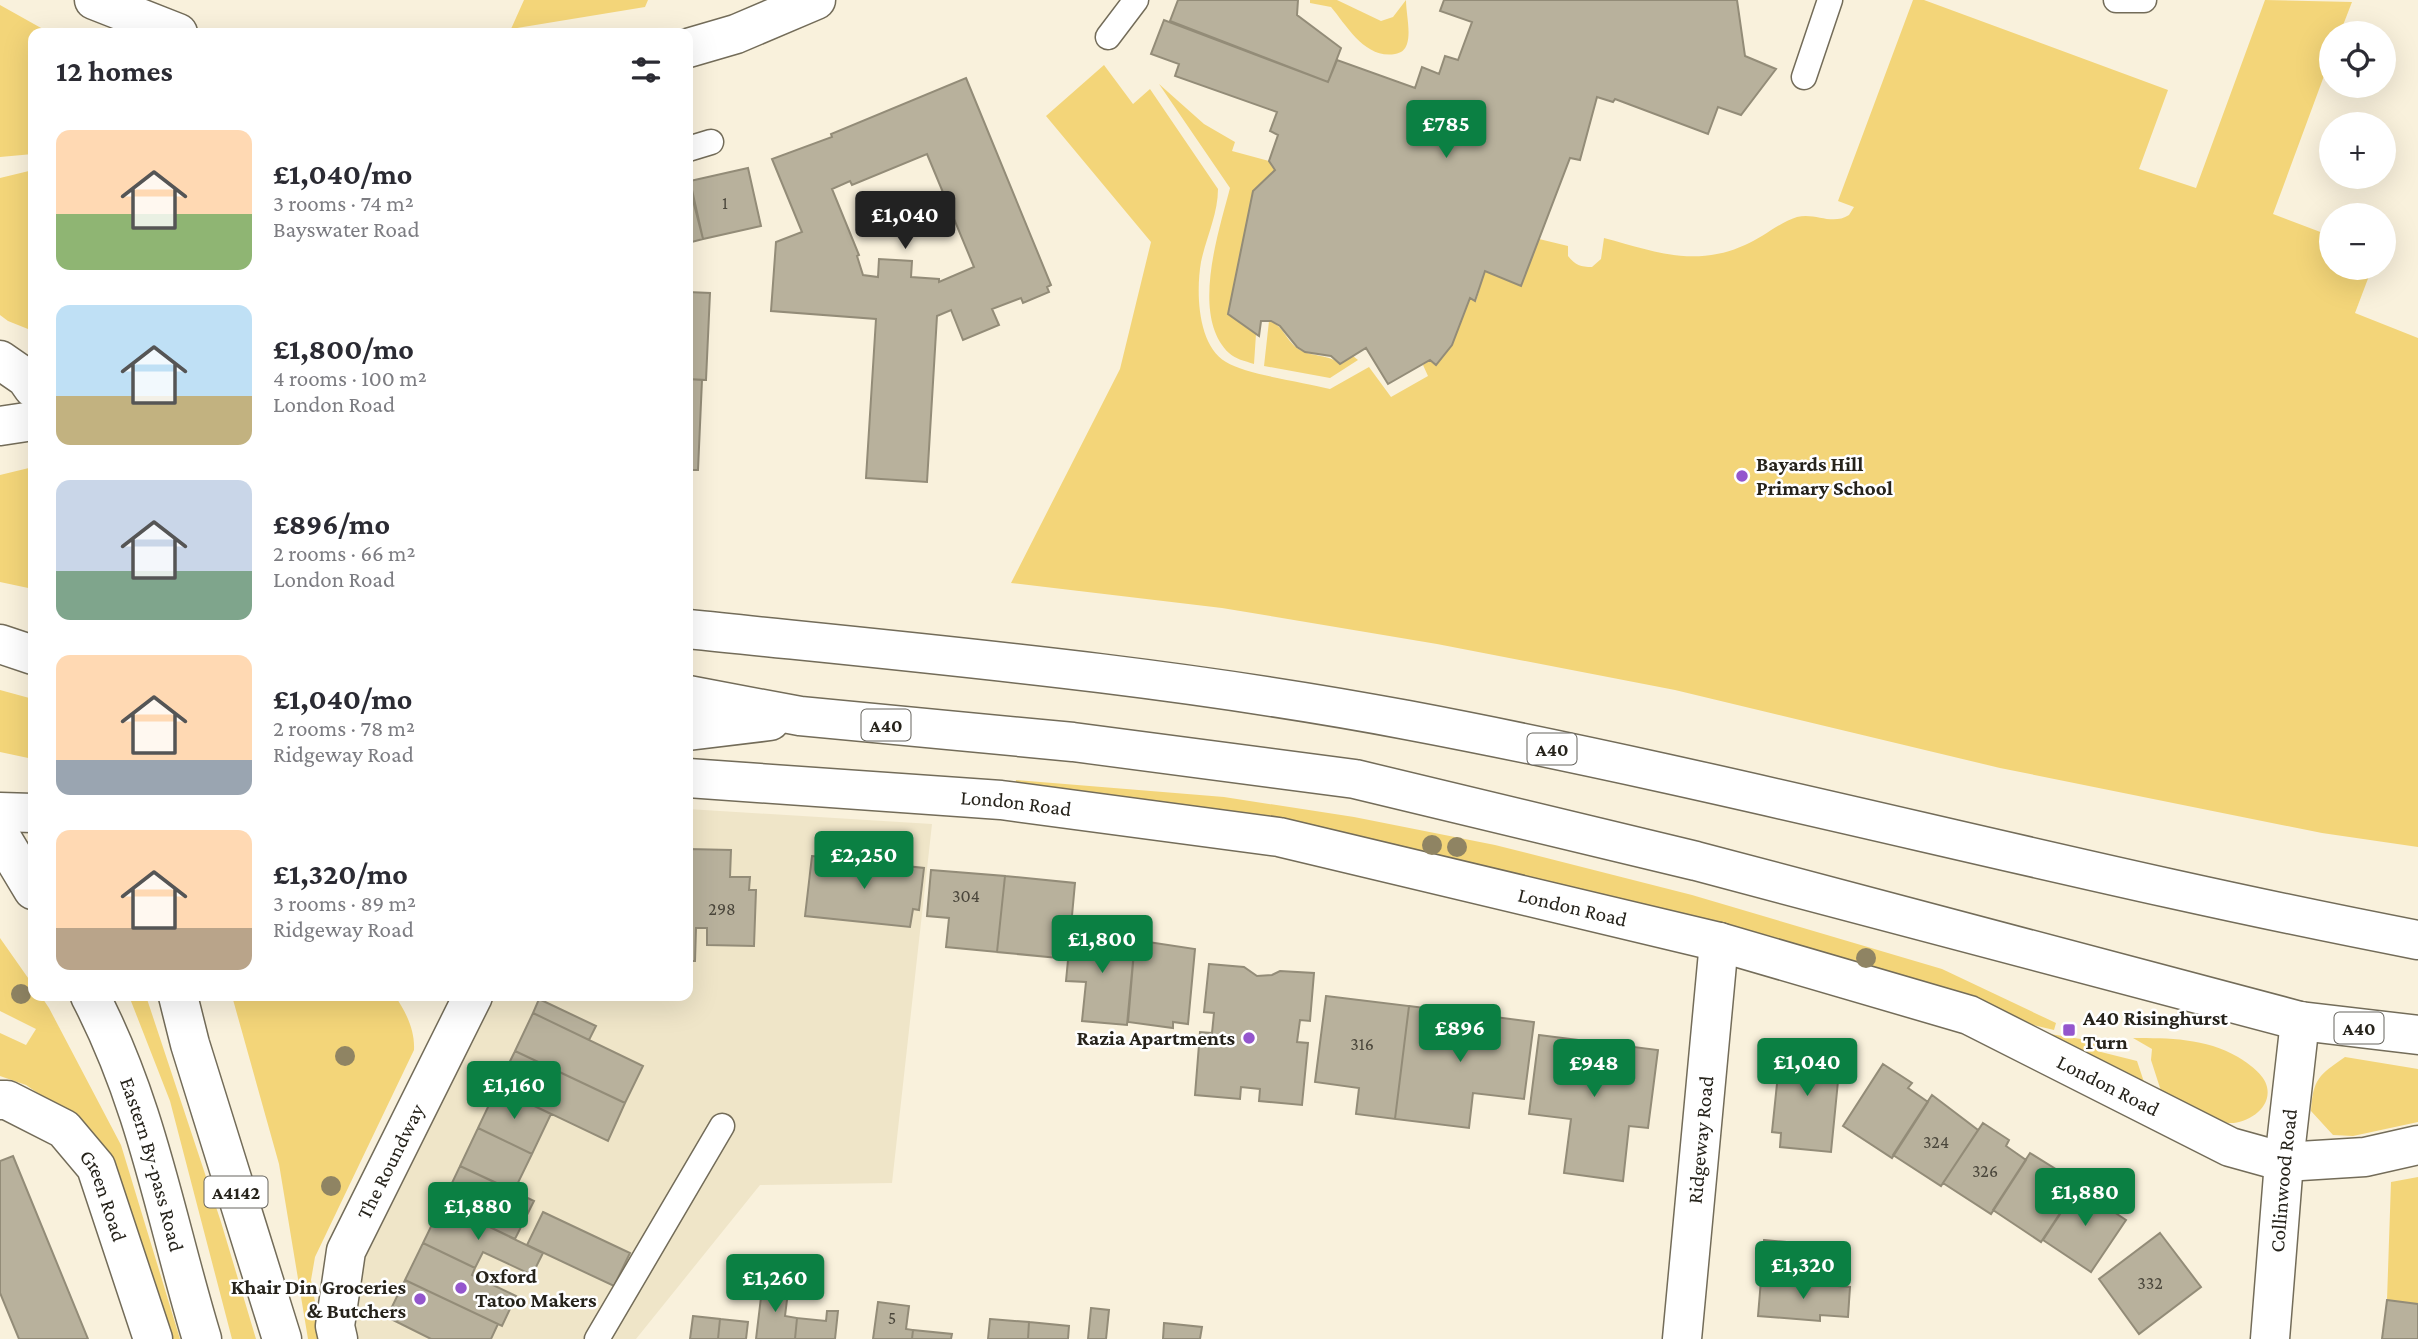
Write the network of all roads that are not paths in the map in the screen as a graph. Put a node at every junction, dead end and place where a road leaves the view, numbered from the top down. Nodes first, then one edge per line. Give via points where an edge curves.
1 (94, 0) edge
2 (816, 0) edge
3 (1136, 0) edge
4 (1830, 0) edge
5 (2116, 0) edge
6 (2144, 0) edge
7 (165, 28) edge
8 (1108, 37) dead end
9 (693, 47) edge
10 (1804, 77) dead end
11 (0, 360) edge
12 (28, 382) edge
13 (28, 422) edge
14 (0, 426) edge
15 (693, 630) edge
16 (0, 644) edge
17 (28, 653) edge
18 (693, 696) edge
19 (800, 716) junction
20 (693, 730) edge
21 (693, 778) edge
22 (0, 812) edge
23 (28, 813) edge
24 (0, 835) edge
25 (28, 882) edge
26 (2418, 940) edge
27 (1719, 942) junction
28 (93, 1001) edge
29 (179, 1001) edge
30 (193, 1001) edge
31 (471, 1001) edge
32 (2300, 1021) junction
33 (2418, 1035) edge
34 (190, 1044) junction
35 (0, 1100) edge
36 (722, 1126) dead end
37 (2418, 1145) edge
38 (2284, 1162) junction
39 (153, 1339) edge
40 (202, 1339) edge
41 (282, 1339) edge
42 (338, 1339) edge
43 (597, 1339) edge
44 (1682, 1339) edge
45 (2270, 1339) edge

1 - 7 main road
2 - 9 main road
3 - 8 lane
4 - 10 lane
5 - 6 lane
11 - 12 main road
13 - 14 main road
15 - 26 main road, A40 via 1168,682 1404,719
16 - 17 main road
18 - 19 main road, A40
19 - 20 main road
19 - 32 main road, A40 via 1073,742 1355,779 1696,861
21 - 27 main road, London Road via 1001,800 1279,837
22 - 23 main road
24 - 25 main road
27 - 38 main road, London Road via 1969,1015 2230,1147
27 - 44 main road, Ridgeway Road
28 - 40 main road, Eastern By-pass Road via 116,1045 156,1162
29 - 34 main road, A4142
30 - 34 main road
31 - 42 main road, The Roundway via 346,1251 335,1326
32 - 33 main road, A40
32 - 38 main road, Collinwood Road
34 - 41 main road, A4142
35 - 39 main road, Green Road via 64,1129 96,1167
36 - 43 lane
37 - 38 main road, London Road via 2365,1157
38 - 45 main road, Collinwood Road

